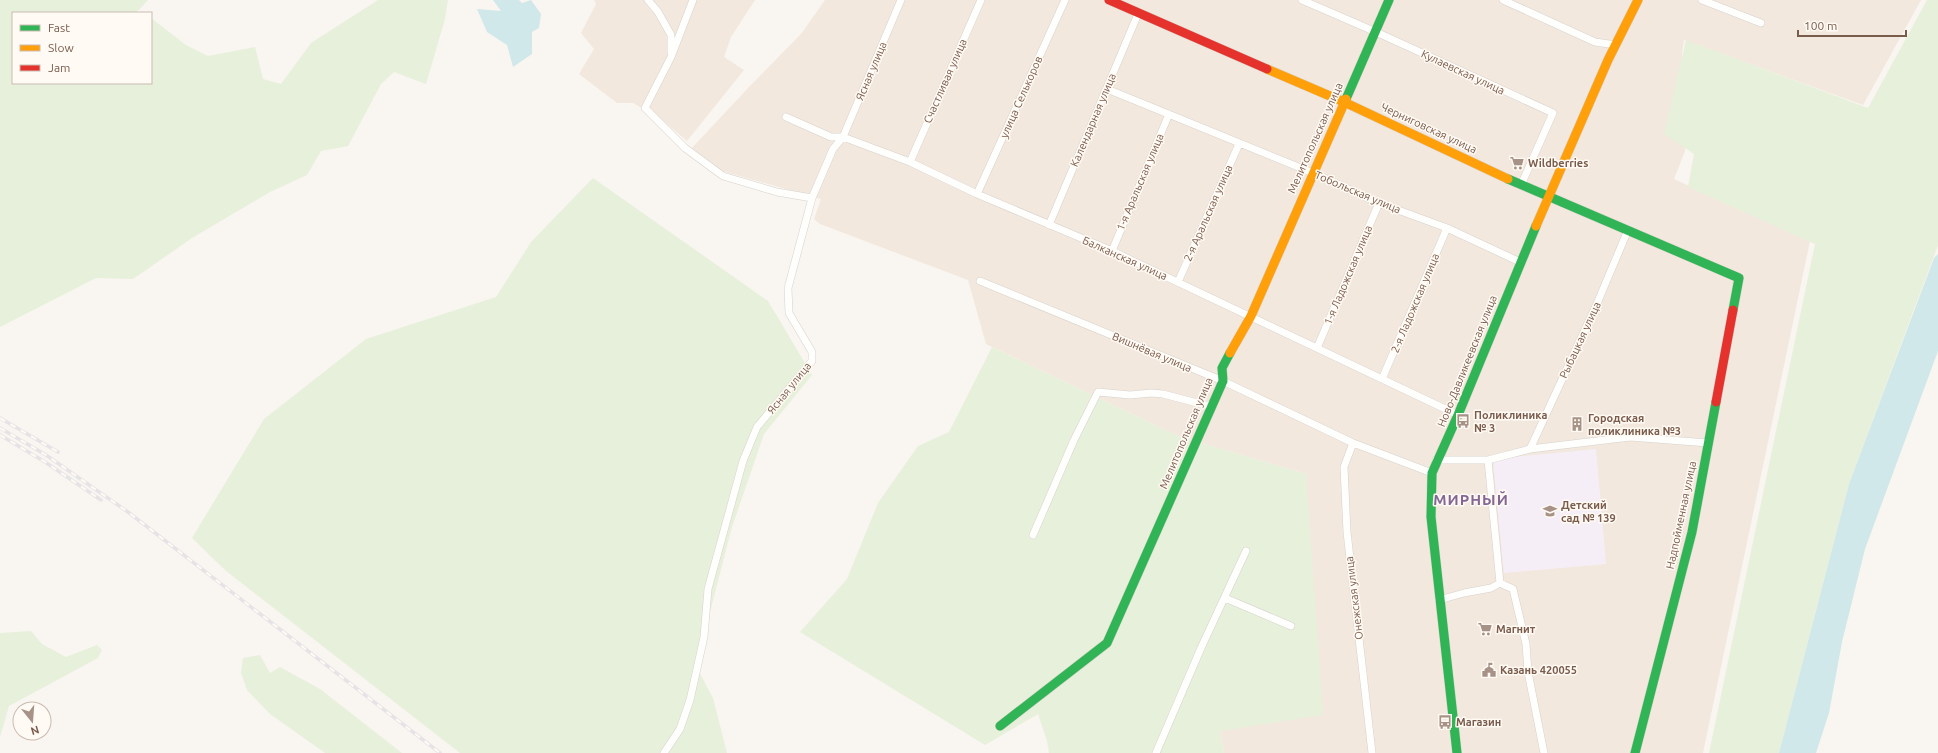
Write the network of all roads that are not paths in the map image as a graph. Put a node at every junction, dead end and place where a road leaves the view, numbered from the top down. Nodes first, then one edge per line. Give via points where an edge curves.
1 (648, 0) edge
2 (693, 0) edge
3 (901, 0) edge
4 (981, 0) edge
5 (1065, 0) edge
6 (1109, 0) edge
7 (1302, 0) edge
8 (1389, 0) edge
9 (1503, 0) edge
10 (1638, 0) edge
11 (1702, 0) edge
12 (1138, 14) junction
13 (1761, 23) dead end
14 (1376, 32) junction
15 (1616, 45) junction
16 (671, 57) junction
17 (1107, 89) junction
18 (1344, 102) junction
19 (1169, 114) junction
20 (786, 117) dead end
21 (843, 137) junction
22 (1239, 144) junction
23 (910, 162) junction
24 (1313, 173) junction
25 (1521, 185) junction
26 (977, 194) junction
27 (1549, 196) junction
28 (812, 198) junction
29 (1379, 203) junction
30 (1049, 226) junction
31 (1447, 228) junction
32 (1628, 230) junction
33 (1112, 251) junction
34 (1520, 262) junction
35 (1739, 278) joint
36 (980, 281) dead end
37 (1178, 282) junction
38 (1251, 316) junction
39 (1317, 348) junction
40 (1382, 379) junction
41 (1223, 381) junction
42 (1213, 405) junction
43 (1458, 415) junction
44 (1353, 443) junction
45 (1708, 443) junction
46 (1530, 449) junction
47 (1436, 460) junction
48 (1488, 460) junction
49 (1432, 473) junction
50 (1032, 535) dead end
51 (1246, 551) dead end
52 (1500, 583) junction
53 (1225, 598) junction
54 (1439, 600) junction
55 (1291, 626) dead end
56 (1000, 726) dead end
57 (664, 753) edge
58 (1156, 753) edge
59 (1372, 753) edge
60 (1457, 753) edge
61 (1544, 753) edge
62 (1634, 753) edge

1 - 16 street via 671,35
2 - 16 street
3 - 21 street, Ясная улица
4 - 23 street, Счастливая улица
5 - 26 street, улица Селькоров
6 - 12 street, Черниговская улица
7 - 14 street, Кулаевская улица
8 - 14 street, Мелитопольская улица
9 - 15 street via 1595,42
10 - 15 street, Ново-Давликеевская улица
11 - 13 street
12 - 17 street, Календарная улица
12 - 18 street, Черниговская улица
14 - 18 street, Мелитопольская улица
14 - 25 street, Кулаевская улица via 1553,113
15 - 27 street, Ново-Давликеевская улица
16 - 28 street via 645,108 685,148 723,176 777,192
17 - 19 street, Тобольская улица
17 - 30 street, Календарная улица
18 - 24 street, Мелитопольская улица
18 - 25 street, Черниговская улица
19 - 22 street, Тобольская улица
19 - 33 street, 1-я Аральская улица
20 - 21 street, Балканская улица via 831,137
21 - 23 street, Балканская улица
21 - 28 street, Ясная улица via 834,149
22 - 24 street, Тобольская улица
22 - 37 street, 2-я Аральская улица
23 - 26 street, Балканская улица
24 - 29 street, Тобольская улица
24 - 38 street, Мелитопольская улица
25 - 27 street, Черниговская улица
26 - 30 street, Балканская улица
27 - 32 street, Черниговская улица
27 - 34 street, Ново-Давликеевская улица
28 - 57 street, Ясная улица via 788,288 789,313 812,352 812,361 757,427 743,461 708,589 704,637 690,700 680,729
29 - 31 street, Тобольская улица
29 - 39 street, 1-я Ладожская улица
30 - 33 street, Балканская улица
31 - 34 street, Тобольская улица
31 - 40 street, 2-я Ладожская улица
32 - 35 street, Черниговская улица
32 - 46 street, Рыбацкая улица
33 - 37 street, Балканская улица
34 - 43 street, Ново-Давликеевская улица
35 - 45 street, Надпойменная улица
36 - 41 street, Вишнёвая улица
37 - 38 street, Балканская улица
38 - 39 street, Балканская улица
38 - 41 street, Мелитопольская улица via 1222,368
39 - 40 street, Балканская улица
40 - 43 street, Балканская улица
41 - 42 street, Мелитопольская улица
41 - 44 street, Вишнёвая улица
42 - 50 street via 1163,394 1130,395 1098,392
42 - 56 street, Мелитопольская улица via 1107,643
43 - 47 street, Ново-Давликеевская улица
44 - 49 street, Вишнёвая улица
44 - 59 street, Онежская улица via 1344,467 1347,532
45 - 46 street via 1630,437
45 - 62 street, Надпойменная улица via 1692,532
46 - 48 street
47 - 48 street
47 - 49 street, Ново-Давликеевская улица
48 - 52 street
49 - 54 street, Ново-Давликеевская улица via 1431,516
51 - 53 street
52 - 54 street via 1491,588
52 - 61 street via 1513,589 1526,644 1528,672
53 - 55 street
53 - 58 street
54 - 60 street, Ново-Давликеевская улица

